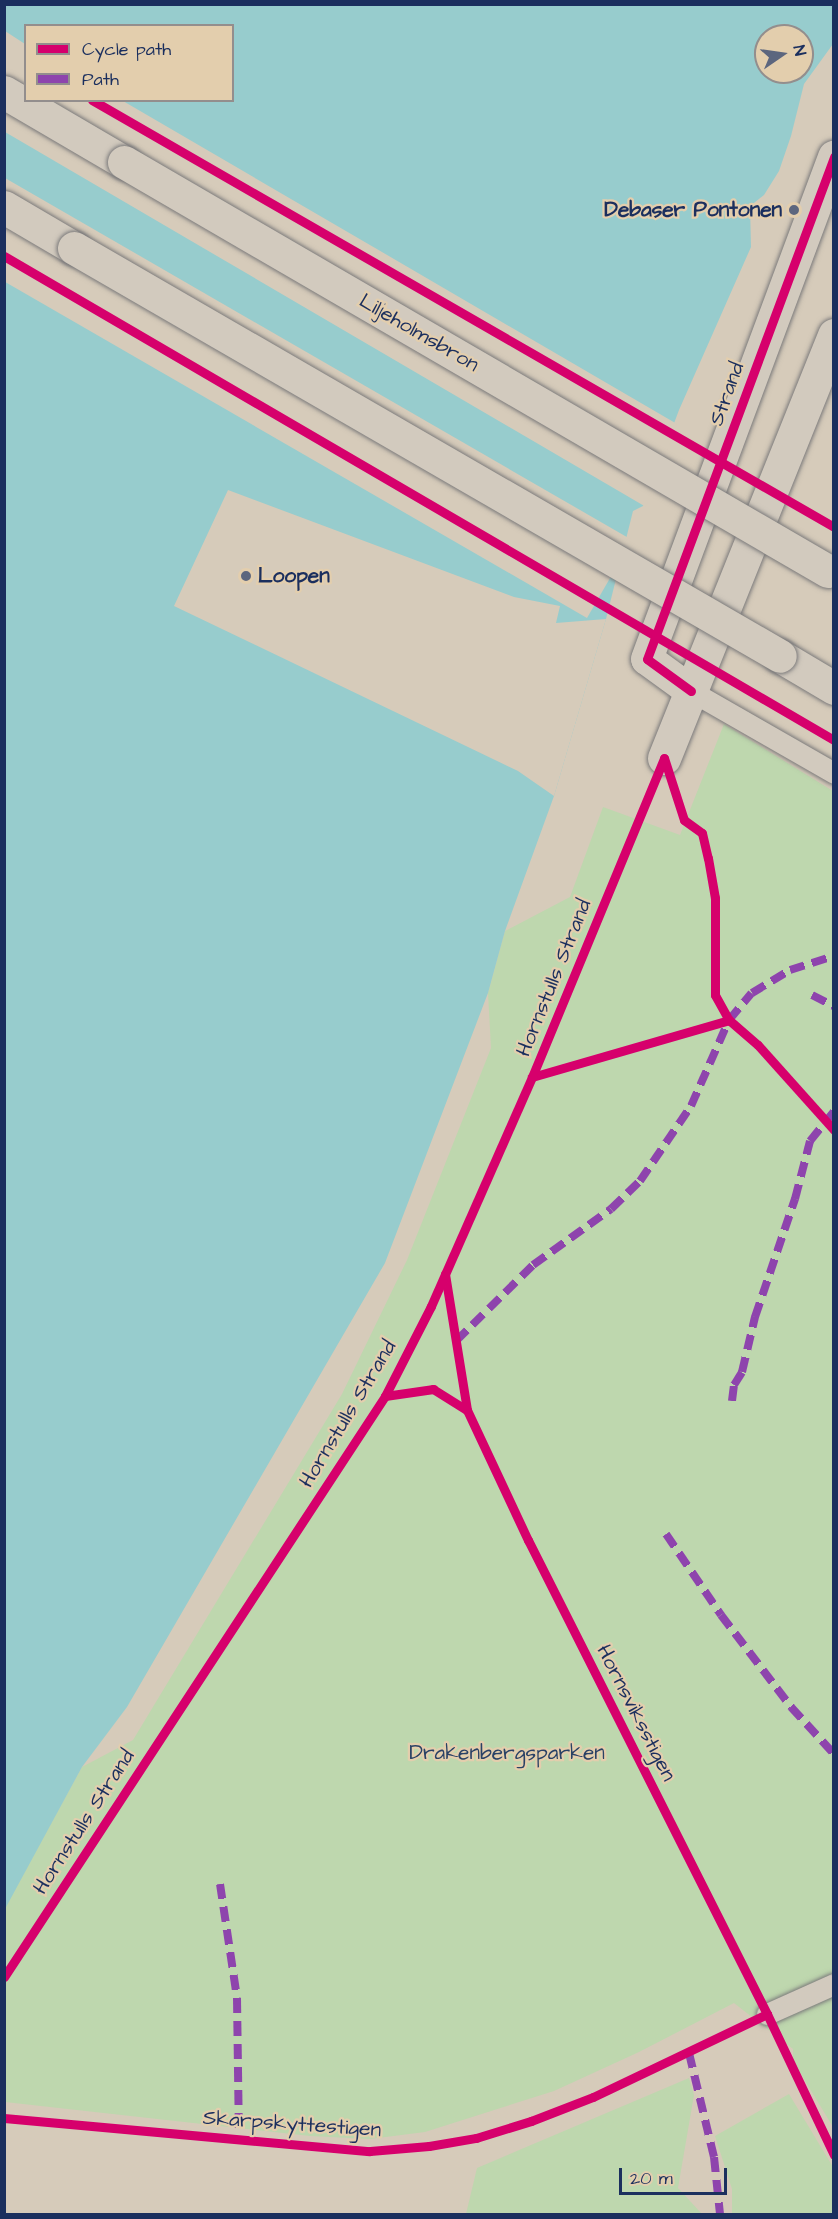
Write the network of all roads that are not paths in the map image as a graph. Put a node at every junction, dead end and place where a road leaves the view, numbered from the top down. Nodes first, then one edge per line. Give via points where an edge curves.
1 (4, 92) edge
2 (834, 157) edge
3 (4, 207) edge
4 (834, 335) edge
5 (831, 573) edge
6 (834, 688) edge
7 (692, 691) junction
8 (664, 758) dead end
9 (834, 773) edge
10 (834, 1984) edge
11 (767, 2014) dead end

1 - 5 main road, Liljeholmsbron, bridge
2 - 7 street, Strand via 647,659
3 - 6 main road, bridge
4 - 7 main road
7 - 8 main road
7 - 9 lane
10 - 11 lane

